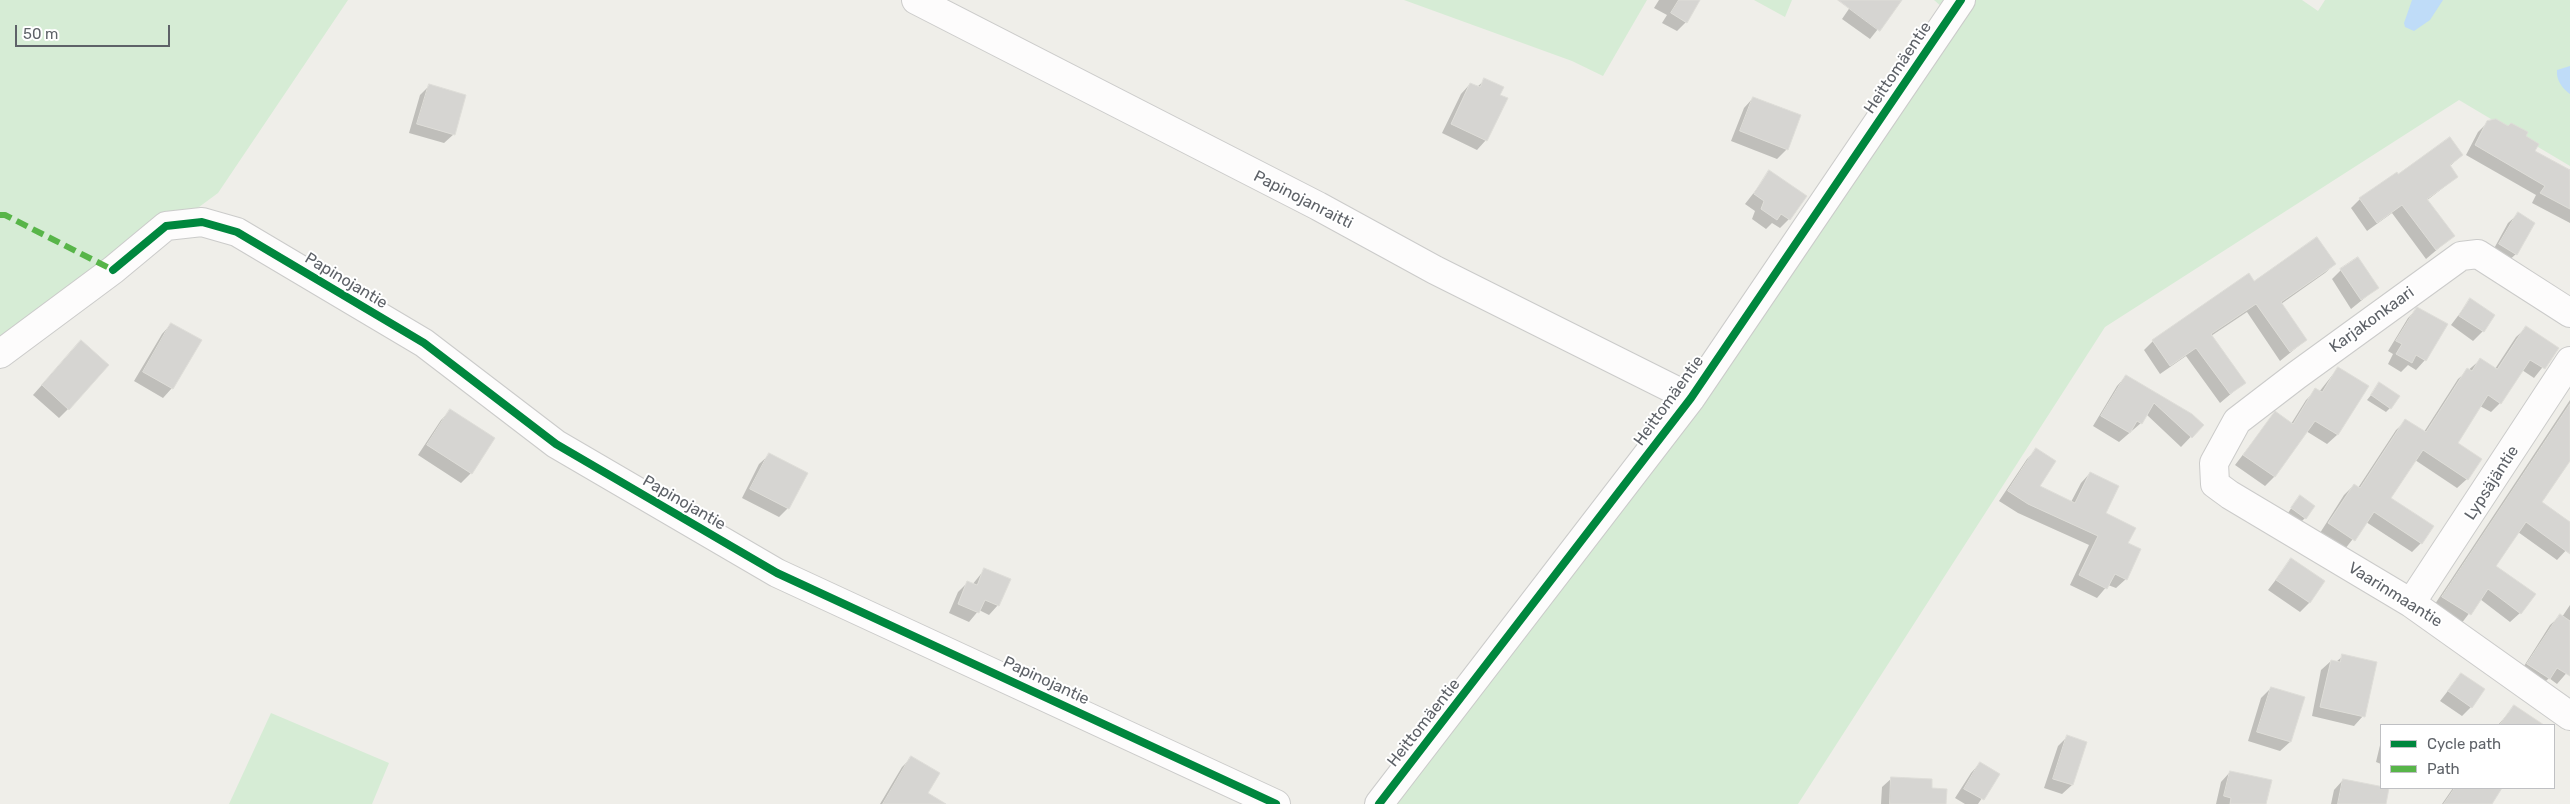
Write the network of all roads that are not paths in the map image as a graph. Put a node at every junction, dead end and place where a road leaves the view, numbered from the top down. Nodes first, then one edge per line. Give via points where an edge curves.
1 (916, 0) edge
2 (1961, 0) edge
3 (2570, 313) edge
4 (0, 354) edge
5 (2570, 361) edge
6 (1691, 398) junction
7 (2215, 484) joint
8 (2412, 603) junction
9 (2570, 716) edge
10 (1276, 804) edge
11 (1379, 804) edge

1 - 6 street, Papinojanraitti via 1318,206 1435,270
2 - 6 street, Heittomäentie
3 - 7 street, Karjakonkaari via 2478,254 2461,256 2237,421 2214,463
4 - 10 street, Papinojantie via 166,226 202,222 237,232 424,343 556,444 777,573
5 - 8 street, Lypsäjäntie
6 - 11 street, Heittomäentie
7 - 8 street, Vaarinmaantie
8 - 9 street, Vaarinmaantie

